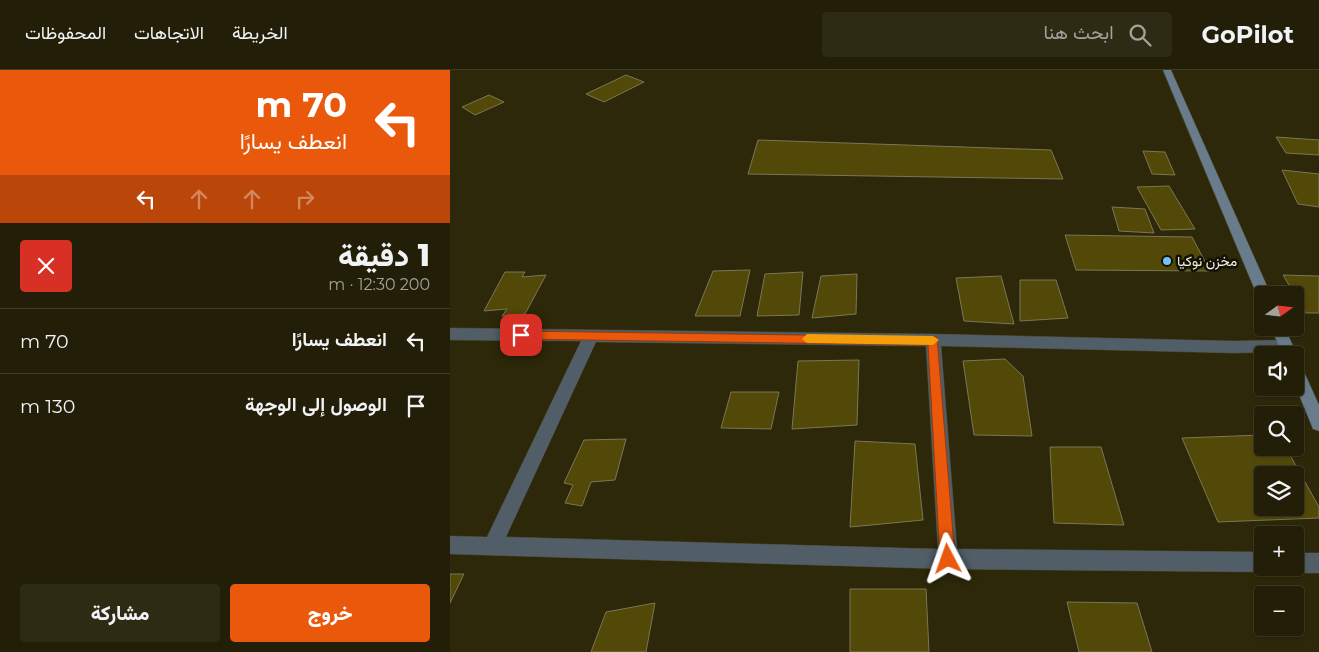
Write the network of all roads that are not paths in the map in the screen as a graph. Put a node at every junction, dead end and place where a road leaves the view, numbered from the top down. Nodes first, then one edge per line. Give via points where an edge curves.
1 (1168, 70) edge
2 (1260, 286) edge
3 (450, 334) edge
4 (591, 336) junction
5 (934, 340) junction
6 (1254, 349) edge
7 (1304, 388) edge
8 (1319, 424) edge
9 (450, 546) edge
10 (492, 547) junction
11 (948, 559) junction
12 (1254, 562) edge
13 (1304, 563) edge
14 (1319, 563) edge

1 - 2 street
3 - 4 street
4 - 5 street
4 - 10 street
5 - 6 street
5 - 11 street
7 - 8 street
9 - 10 street
10 - 11 street
11 - 12 street
13 - 14 street

